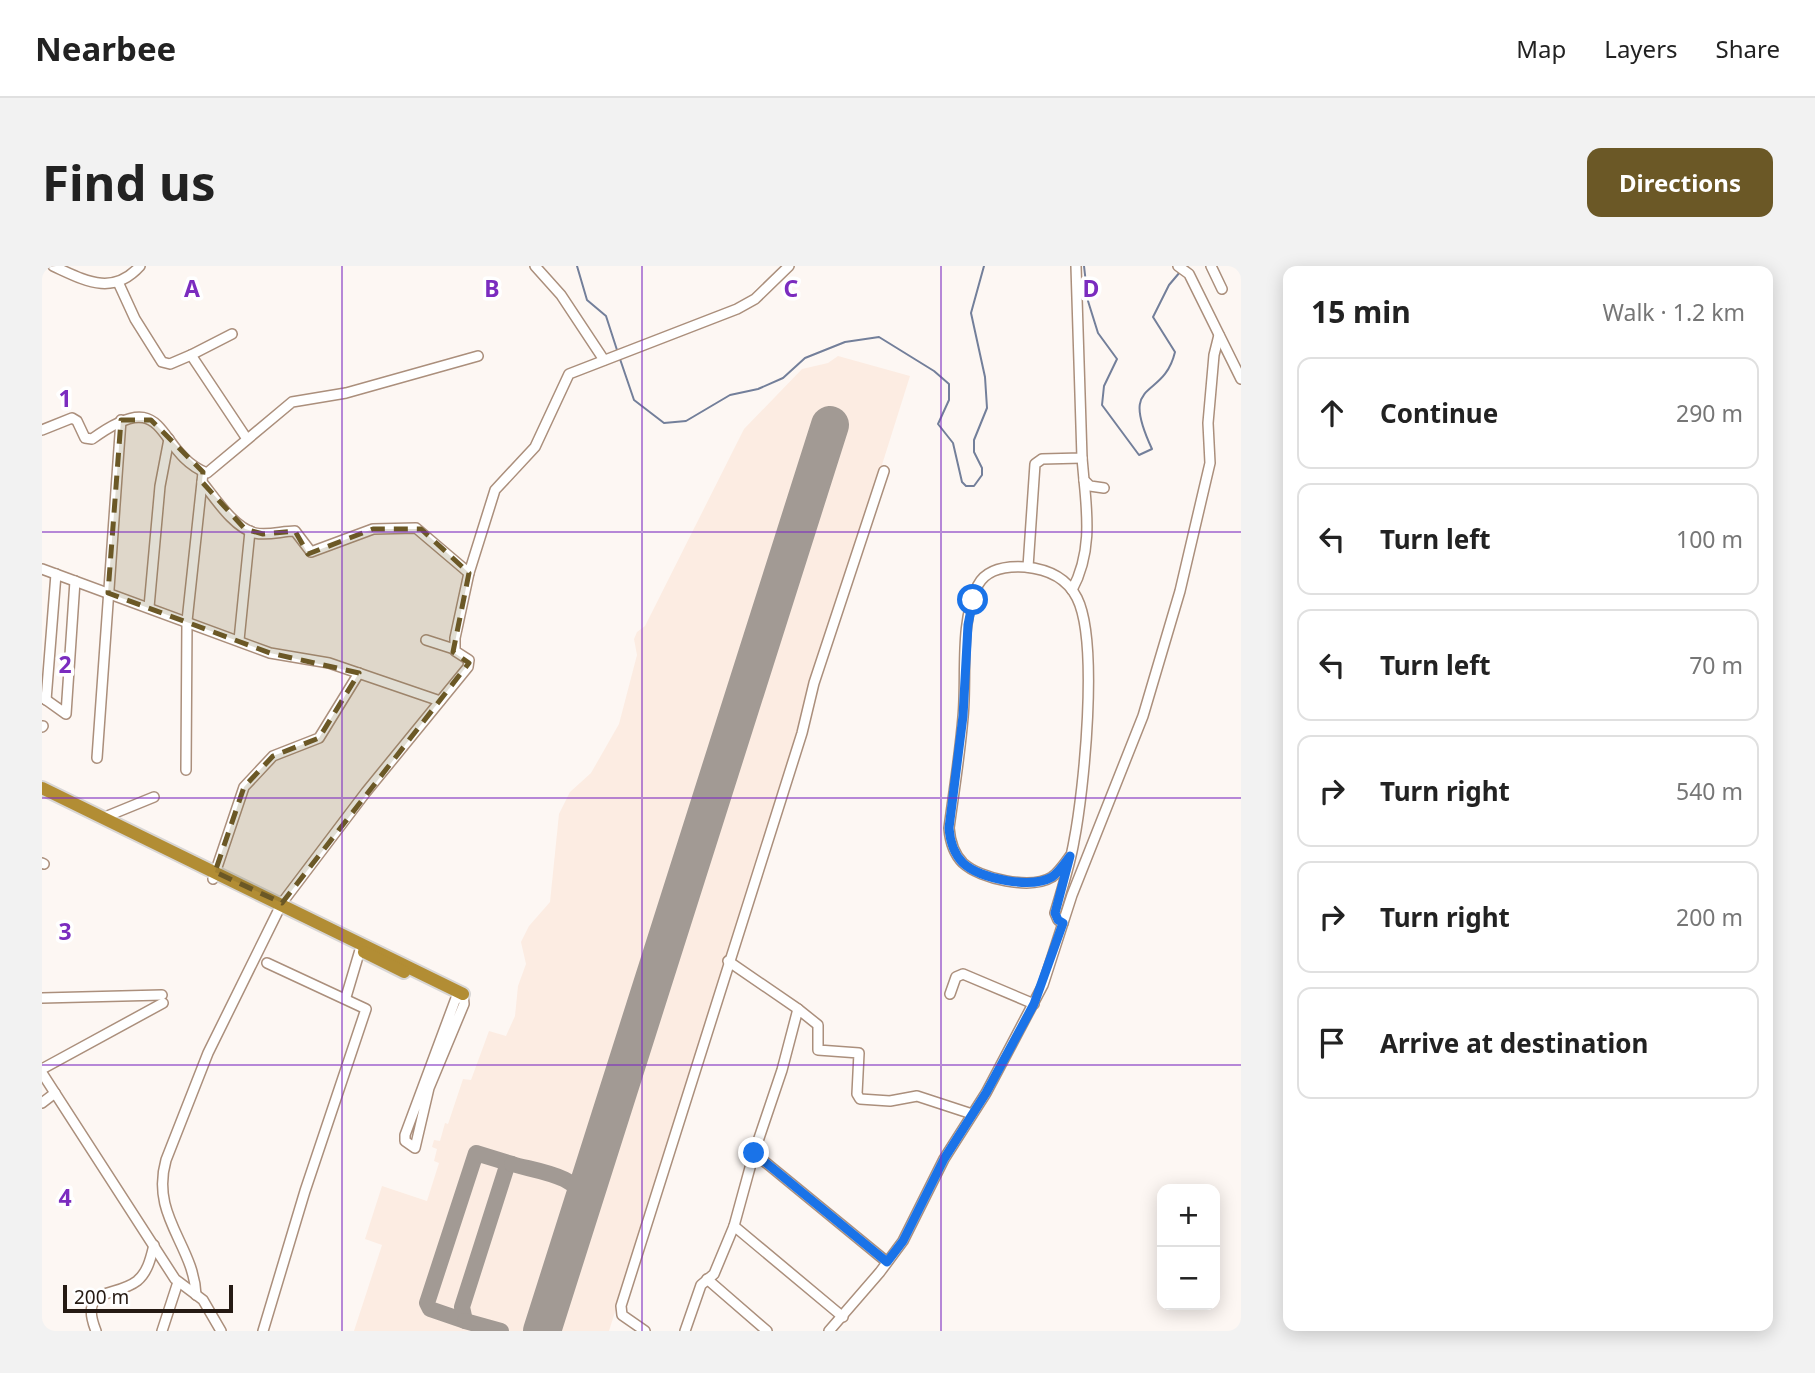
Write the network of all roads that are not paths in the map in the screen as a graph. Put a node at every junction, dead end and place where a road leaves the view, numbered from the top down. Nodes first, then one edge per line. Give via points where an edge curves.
1 (53, 266) edge
2 (140, 266) edge
3 (535, 266) edge
4 (789, 266) edge
5 (1076, 266) edge
6 (1180, 266) edge
7 (1211, 266) edge
8 (118, 282) junction
9 (1222, 289) dead end
10 (232, 334) dead end
11 (1219, 335) junction
12 (191, 355) junction
13 (478, 356) dead end
14 (604, 360) junction
15 (1241, 379) edge
16 (121, 420) junction
17 (42, 430) edge
18 (169, 439) junction
19 (247, 439) junction
20 (1082, 458) junction
21 (884, 471) dead end
22 (204, 472) junction
23 (1084, 480) junction
24 (202, 482) junction
25 (1104, 488) dead end
26 (250, 531) junction
27 (1028, 567) junction
28 (42, 569) edge
29 (469, 573) junction
30 (56, 574) junction
31 (75, 581) junction
32 (1072, 590) junction
33 (108, 593) junction
34 (149, 607) junction
35 (187, 621) junction
36 (239, 640) junction
37 (426, 640) dead end
38 (454, 649) junction
39 (359, 673) junction
40 (44, 699) edge
41 (440, 701) junction
42 (97, 758) dead end
43 (186, 770) dead end
44 (42, 788) edge
45 (42, 797) edge
46 (154, 797) dead end
47 (72, 807) junction
48 (105, 817) junction
49 (1070, 856) junction
50 (214, 876) junction
51 (280, 907) junction
52 (1063, 923) junction
53 (325, 929) junction
54 (360, 950) junction
55 (728, 961) junction
56 (267, 963) dead end
57 (950, 994) dead end
58 (459, 996) junction
59 (346, 997) junction
60 (42, 998) edge
61 (1034, 1004) junction
62 (799, 1009) junction
63 (42, 1071) edge
64 (55, 1093) junction
65 (42, 1103) edge
66 (972, 1114) junction
67 (754, 1153) junction
68 (734, 1226) junction
69 (153, 1245) junction
70 (887, 1262) junction
71 (708, 1279) junction
72 (178, 1282) junction
73 (196, 1295) junction
74 (843, 1317) junction
75 (96, 1331) edge
76 (162, 1331) edge
77 (222, 1331) edge
78 (263, 1331) edge
79 (645, 1331) edge
80 (685, 1331) edge
81 (766, 1331) edge
82 (829, 1331) edge

1 - 8 street via 95,285
2 - 8 street
3 - 14 street via 561,295
4 - 14 street via 755,299 737,309
5 - 20 street
6 - 11 street via 1189,274
7 - 9 street
8 - 12 street via 162,362 170,364
10 - 12 street
11 - 15 street
11 - 52 street via 1208,423 1210,463 1180,591 1143,716
12 - 19 street
13 - 19 street via 346,393 292,402
14 - 29 street via 573,371 562,382 535,447 495,490
16 - 17 street via 92,439 85,438 72,418
16 - 18 street via 151,420
16 - 33 street
18 - 22 street
18 - 34 street
19 - 22 street via 210,472
20 - 23 street
20 - 27 street via 1042,459 1035,464
21 - 55 street
22 - 24 street
23 - 25 street
23 - 32 street via 1087,537 1083,570
24 - 26 street
24 - 35 street
26 - 29 street via 295,531 311,552 373,529 416,528
26 - 36 street
27 - 32 street via 1052,574
27 - 49 street via 993,571 979,583 973,600 950,835 952,848 963,863 978,873 1007,879 1037,882 1049,878
28 - 30 street
29 - 38 street
30 - 31 street
30 - 40 street
31 - 33 street
31 - 40 street via 66,714
32 - 49 street via 1083,617 1087,691 1082,779
33 - 34 street
33 - 42 street
34 - 35 street
35 - 36 street
35 - 43 street
36 - 39 street via 270,653
37 - 38 street
38 - 41 street via 469,663
39 - 41 street
39 - 50 street via 319,738 273,756 244,787
41 - 51 street
44 - 47 highway
45 - 47 highway
46 - 48 street
47 - 48 highway
47 - 50 highway
48 - 50 highway
49 - 52 street via 1055,913
50 - 51 highway
51 - 53 highway
51 - 73 street via 208,1054 164,1166 163,1208 195,1279
52 - 61 street
53 - 54 highway
53 - 58 highway
54 - 58 highway
54 - 59 street
55 - 62 street
55 - 79 street via 621,1306 622,1315
56 - 59 street
57 - 61 street via 956,977 962,974
58 - 58 street via 464,1004 429,1088 415,1148 405,1141 405,1135
59 - 78 street via 366,1010
60 - 63 street via 162,999
61 - 66 street
62 - 66 street via 818,1025 818,1049 859,1053 860,1099 890,1101 917,1096
62 - 67 street
63 - 64 street
64 - 65 street
64 - 69 street
66 - 70 street
67 - 68 street
67 - 70 street
68 - 71 street
68 - 74 street
69 - 72 street
69 - 75 street via 150,1261 138,1280 95,1299
70 - 74 street
71 - 80 street via 701,1285
71 - 81 street
72 - 73 street
72 - 76 street
73 - 77 street via 207,1304
74 - 82 street

